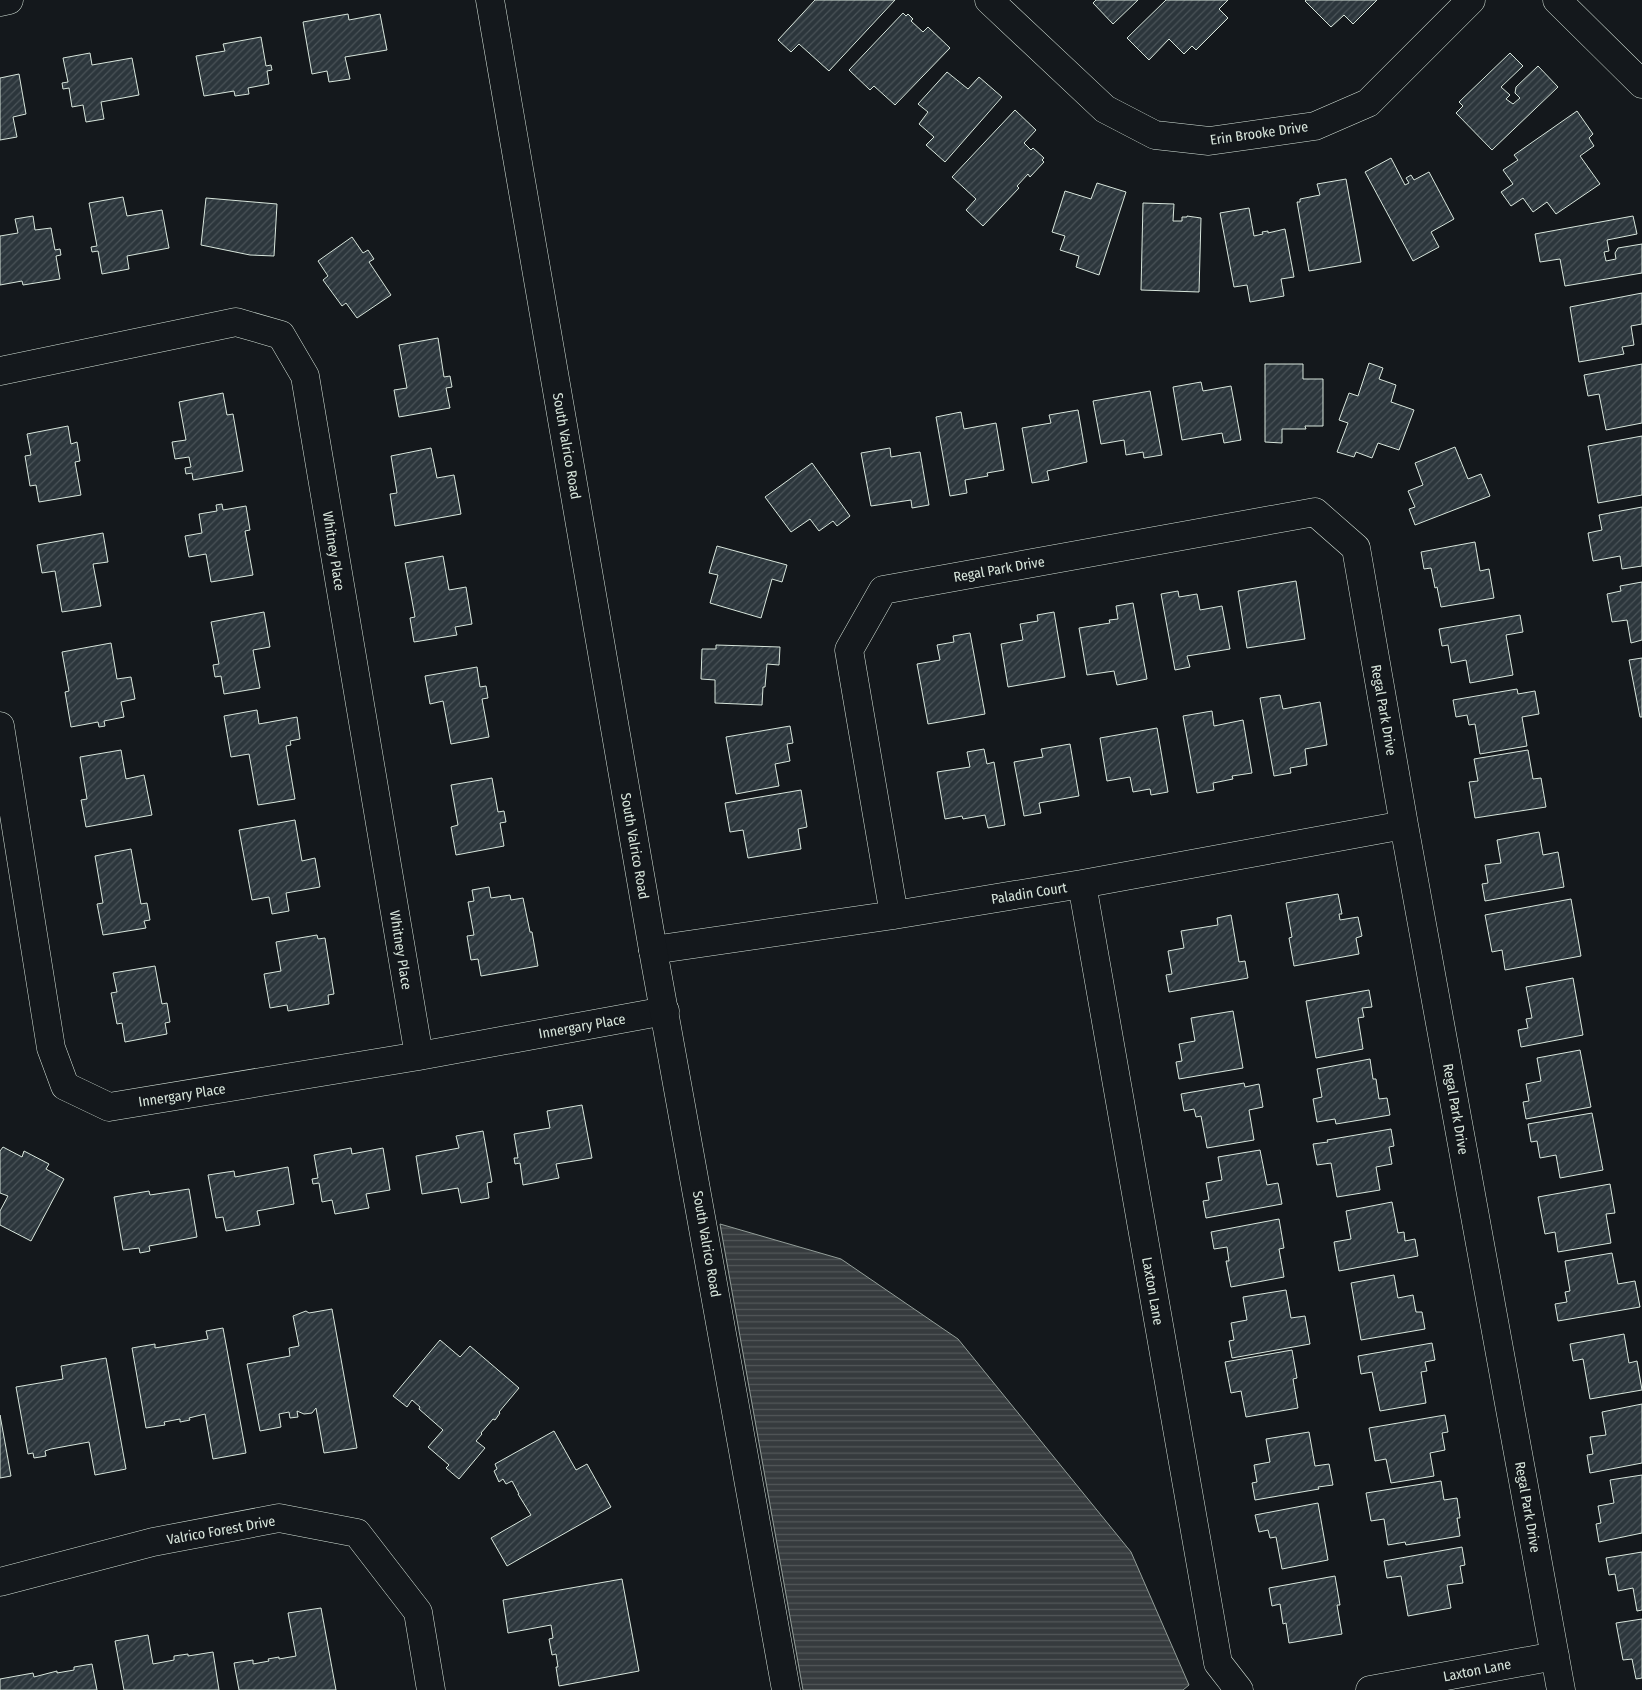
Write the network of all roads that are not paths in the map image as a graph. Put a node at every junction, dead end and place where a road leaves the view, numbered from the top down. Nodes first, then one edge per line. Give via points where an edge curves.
1 (10, 0) edge
2 (490, 0) edge
3 (989, 0) edge
4 (1471, 0) edge
5 (1557, 0) edge
6 (0, 2) edge
7 (1642, 84) edge
8 (0, 371) edge
9 (0, 726) edge
10 (1404, 825) junction
11 (8, 830) edge
12 (1082, 884) junction
13 (894, 915) junction
14 (653, 950) junction
15 (665, 1011) junction
16 (419, 1056) junction
17 (0, 1582) edge
18 (1555, 1656) junction
19 (431, 1690) edge
20 (786, 1690) edge
21 (1239, 1690) edge
22 (1370, 1690) edge
23 (1561, 1690) edge

1 - 6 street
2 - 14 street, South Valrico Road
3 - 4 street, Erin Brooke Drive via 1105,110 1155,135 1209,142 1315,126 1368,103
5 - 7 street
8 - 16 street, Whitney Place via 236,322 281,336 305,376
9 - 11 street, Innergary Place
10 - 12 street, Paladin Court
10 - 13 street, Regal Park Drive via 1356,548 1315,512 883,590 850,650
10 - 18 street, Regal Park Drive
11 - 16 street, Innergary Place via 51,1048 65,1086 109,1108
12 - 13 street, Paladin Court
12 - 21 street, Laxton Lane via 1218,1663
13 - 14 street, Paladin Court
14 - 15 street, South Valrico Road
15 - 16 street, Innergary Place
15 - 20 street, South Valrico Road
17 - 19 street, Valrico Forest Drive via 152,1542 279,1518 357,1534 418,1612
18 - 22 street, Laxton Lane
18 - 23 street, Regal Park Drive

